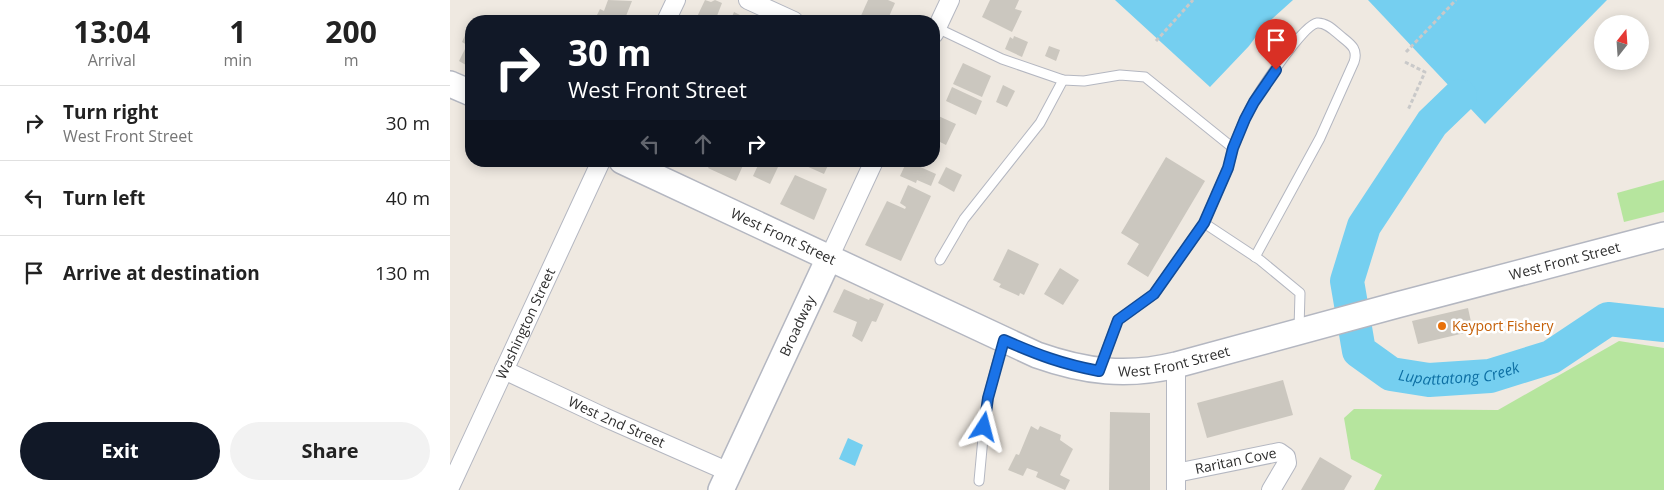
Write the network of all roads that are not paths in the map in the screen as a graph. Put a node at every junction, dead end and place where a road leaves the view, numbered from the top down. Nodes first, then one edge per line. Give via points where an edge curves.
1 (676, 0) edge
2 (748, 0) edge
3 (950, 0) edge
4 (669, 15) edge
5 (781, 15) edge
6 (940, 21) edge
7 (940, 33) edge
8 (1063, 80) junction
9 (450, 84) edge
10 (465, 90) edge
11 (1233, 148) junction
12 (597, 167) edge
13 (635, 167) edge
14 (871, 167) edge
15 (1204, 223) junction
16 (1664, 235) edge
17 (1256, 257) junction
18 (829, 258) junction
19 (940, 260) dead end
20 (1299, 331) junction
21 (1004, 340) junction
22 (1176, 365) junction
23 (504, 370) junction
24 (1099, 371) junction
25 (979, 480) dead end
26 (725, 481) edge
27 (1176, 482) edge
28 (450, 487) edge
29 (1271, 490) edge

1 - 4 street
2 - 5 street
3 - 6 street
7 - 8 lane
8 - 11 lane via 1084,81 1120,75 1145,77
8 - 19 lane via 1040,123 964,219
9 - 10 main road
11 - 15 lane via 1228,168
11 - 17 lane via 1254,102 1308,27 1320,23 1326,25 1352,45 1356,56 1320,138
12 - 23 street, Washington Street
13 - 18 main road, West Front Street
14 - 18 street, Broadway
15 - 17 lane
15 - 24 lane via 1154,294 1118,320
16 - 20 main road, West Front Street
17 - 20 lane via 1300,292
18 - 21 main road, West Front Street
18 - 26 main road, Broadway
20 - 22 main road, West Front Street
21 - 24 main road, West Front Street via 1066,365
21 - 25 lane via 988,398
22 - 24 main road, West Front Street via 1132,372
22 - 27 street, Raritan Cove
23 - 26 street, West 2nd Street via 604,417
23 - 28 street, Washington Street
27 - 29 street, Raritan Cove via 1279,452 1286,457 1287,463

